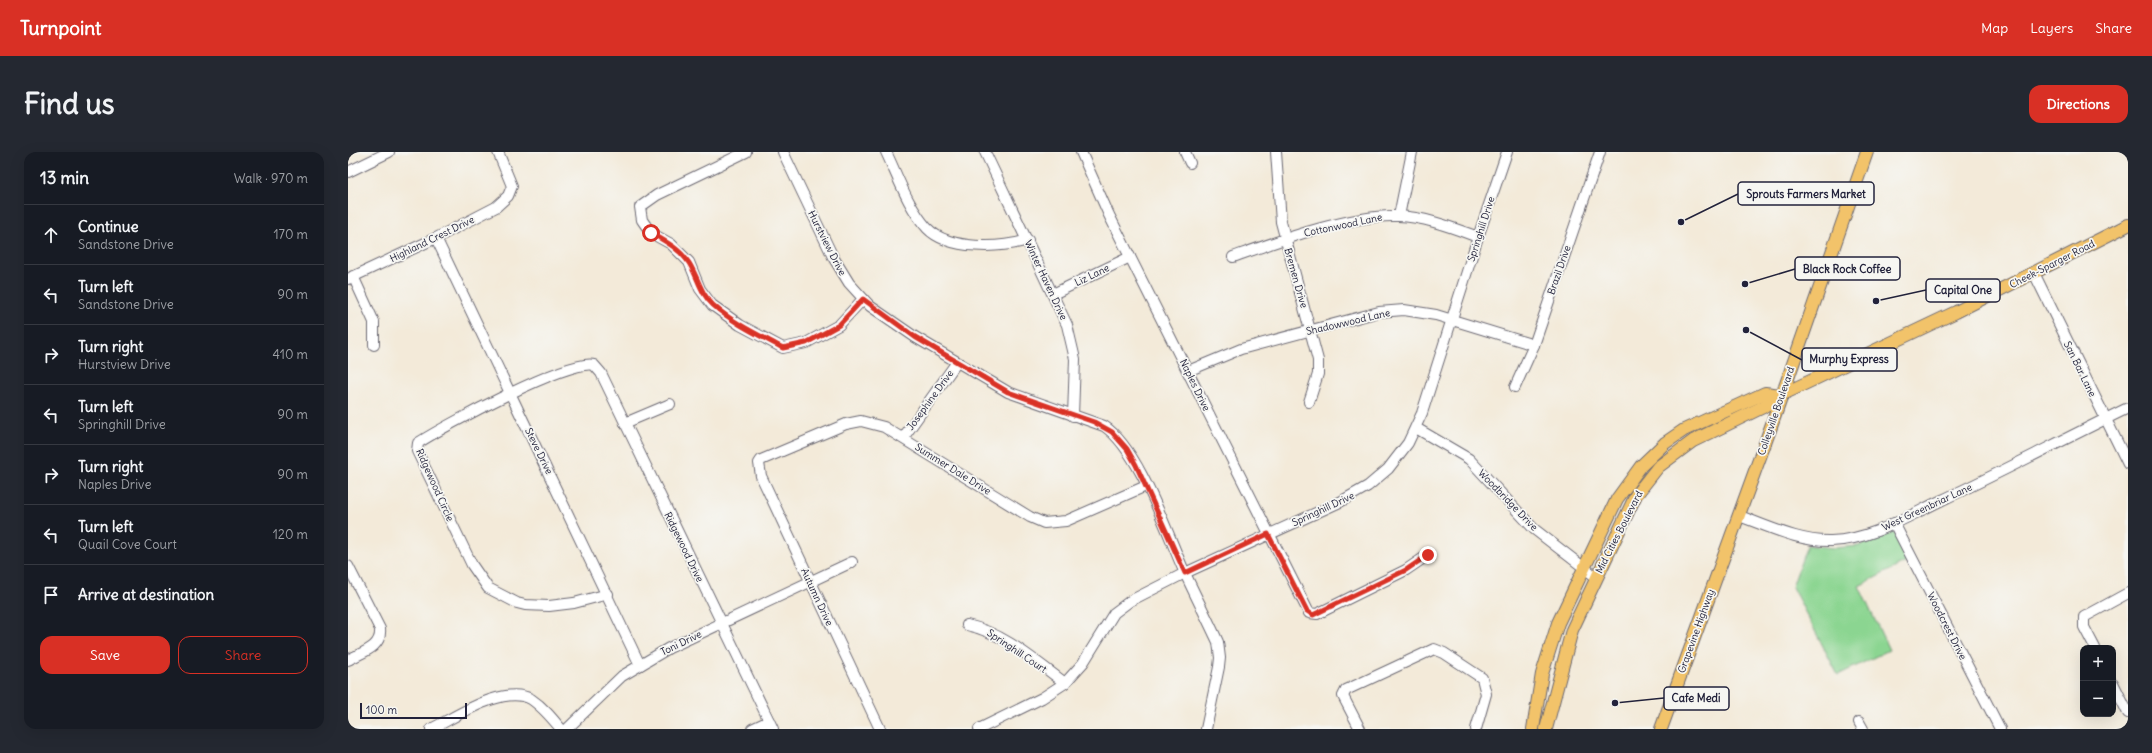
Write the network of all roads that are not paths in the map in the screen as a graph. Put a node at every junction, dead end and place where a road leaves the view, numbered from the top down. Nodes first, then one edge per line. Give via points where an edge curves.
1 (389, 152) edge
2 (498, 152) edge
3 (746, 152) edge
4 (783, 152) edge
5 (886, 152) edge
6 (985, 152) edge
7 (1081, 152) edge
8 (1185, 152) edge
9 (1276, 152) edge
10 (1412, 152) edge
11 (1507, 152) edge
12 (1600, 152) edge
13 (1868, 152) edge
14 (1190, 163) dead end
15 (348, 172) edge
16 (1399, 216) junction
17 (2128, 225) edge
18 (1478, 237) junction
19 (436, 238) junction
20 (1285, 239) junction
21 (1028, 240) junction
22 (1130, 257) junction
23 (1233, 257) dead end
24 (2034, 274) junction
25 (351, 278) edge
26 (1053, 294) junction
27 (863, 299) junction
28 (1452, 320) junction
29 (1311, 330) junction
30 (1534, 344) junction
31 (374, 345) dead end
32 (957, 362) junction
33 (594, 365) joint
34 (1188, 372) junction
35 (1515, 387) dead end
36 (512, 393) junction
37 (1781, 395) junction
38 (1309, 402) dead end
39 (670, 404) dead end
40 (2128, 408) edge
41 (1073, 416) junction
42 (2105, 420) junction
43 (625, 423) junction
44 (1416, 428) junction
45 (903, 438) junction
46 (759, 463) joint
47 (2128, 464) edge
48 (1146, 486) junction
49 (1739, 516) junction
50 (1894, 523) junction
51 (1268, 534) junction
52 (1428, 555) dead end
53 (852, 562) dead end
54 (348, 566) edge
55 (1584, 569) junction
56 (1185, 573) junction
57 (1596, 577) junction
58 (1716, 579) joint
59 (810, 582) junction
60 (608, 594) junction
61 (2128, 594) edge
62 (722, 624) junction
63 (967, 625) dead end
64 (2094, 645) edge
65 (348, 660) edge
66 (640, 664) junction
67 (1064, 683) junction
68 (2116, 689) edge
69 (2128, 713) edge
70 (771, 725) edge
71 (431, 729) edge
72 (561, 729) edge
73 (567, 729) edge
74 (752, 729) edge
75 (880, 729) edge
76 (979, 729) edge
77 (1206, 729) edge
78 (1360, 729) edge
79 (1476, 729) edge
80 (1533, 729) edge
81 (1546, 729) edge
82 (1661, 729) edge
83 (2000, 729) edge

1 - 15 street
2 - 19 street, Highland Crest Drive via 510,181 511,191 504,201
3 - 27 street via 657,195 640,206 642,220 651,233 671,244 689,262 700,288 712,305 740,325 783,348 806,343 839,325
4 - 27 street, Hurstview Drive via 833,257 849,284
5 - 21 street via 911,203 933,232 947,239 981,246 1013,245
6 - 21 street, Winter Haven Drive
7 - 22 street, Naples Drive
8 - 14 street
9 - 20 street, Bremen Drive via 1278,202
10 - 16 street
11 - 18 street, Springhill Drive
12 - 30 street, Brazil Drive
13 - 37 main road, Colleyville Boulevard
16 - 18 street, Cottonwood Lane via 1432,221
16 - 20 street, Cottonwood Lane via 1351,222
17 - 24 main road, Cheek-Sparger Road
18 - 28 street, Springhill Drive
19 - 25 street, Highland Crest Drive
19 - 36 street, Steve Drive
20 - 23 street, Cottonwood Lane
20 - 29 street, Bremen Drive
21 - 26 street, Winter Haven Drive
22 - 26 street, Liz Lane
22 - 34 street, Naples Drive
24 - 37 main road, Cheek-Sparger Road
24 - 42 street, San Bar Lane
25 - 31 street via 374,322
26 - 41 street, Winter Haven Drive via 1072,343 1075,386
27 - 32 street, Hurstview Drive via 915,337
28 - 29 street, Shadowwood Lane via 1404,310 1380,312
28 - 30 street, Shadowwood Lane
28 - 44 street, Springhill Drive
29 - 34 street, Shadowwood Lane via 1233,352
29 - 38 street, Bremen Drive via 1318,360 1318,374
30 - 35 street, Brazil Drive
32 - 41 street, Hurstview Drive via 1008,392
32 - 45 street, Josephine Drive
33 - 36 street, Ridgewood Circle via 571,367
33 - 43 street, Ridgewood Drive via 601,373
34 - 51 street, Naples Drive
36 - 60 street, Steve Drive
36 - 60 street, Ridgewood Circle via 427,437 416,446 472,566 488,588 525,605 574,603
37 - 49 main road, Colleyville Boulevard
37 - 55 main road, Mid Cities Boulevard via 1765,393 1694,425 1665,443 1641,466 1617,499
37 - 57 main road, Mid Cities Boulevard via 1763,407 1693,440 1658,467 1636,495
39 - 43 street
40 - 42 street, West Greenbriar Lane
41 - 48 street, Hurstview Drive via 1094,422 1112,432 1127,449
42 - 47 street, San Bar Lane
42 - 50 street, West Greenbriar Lane
43 - 62 street, Ridgewood Drive
44 - 51 street, Springhill Drive via 1397,459 1368,486 1340,502
44 - 55 street, Woodbridge Drive via 1469,459 1534,529
45 - 46 street, Summer Dale Drive via 884,427 854,421 778,452
45 - 48 street, Summer Dale Drive via 1024,514 1044,523 1066,521
46 - 59 street, Autumn Drive via 761,476
48 - 56 street, Hurstview Drive
49 - 50 street, West Greenbriar Lane via 1792,536 1830,541 1860,537
49 - 58 main road, Colleyville Boulevard
50 - 83 street, Woodcrest Drive
51 - 52 street, Naples Drive via 1307,611 1313,615 1406,570
51 - 56 street, Springhill Drive
53 - 59 street, Toni Drive
54 - 65 street via 380,629 380,636 378,643 373,647
55 - 57 street, Woodbridge Drive
55 - 80 main road, Mid Cities Boulevard via 1558,623 1542,674
56 - 67 street, Springhill Drive via 1135,598 1114,613 1083,663
56 - 77 street, Hurstview Drive via 1218,642 1220,658
57 - 81 main road, Mid Cities Boulevard via 1572,630
58 - 82 main road, Grapevine Highway
59 - 62 street, Toni Drive
59 - 75 street, Autumn Drive
60 - 66 street, Steve Drive
61 - 64 street via 2084,617 2084,626
62 - 66 street, Toni Drive
62 - 70 street, Ridgewood Drive
63 - 67 street, Springhill Court via 996,635
66 - 73 street, Toni Drive via 622,676
67 - 76 street, Springhill Drive via 1042,698
68 - 69 street
70 - 74 street
71 - 72 street via 490,700 510,695 531,700 543,708
78 - 79 street via 1344,700 1346,690 1434,649 1482,678 1486,694

